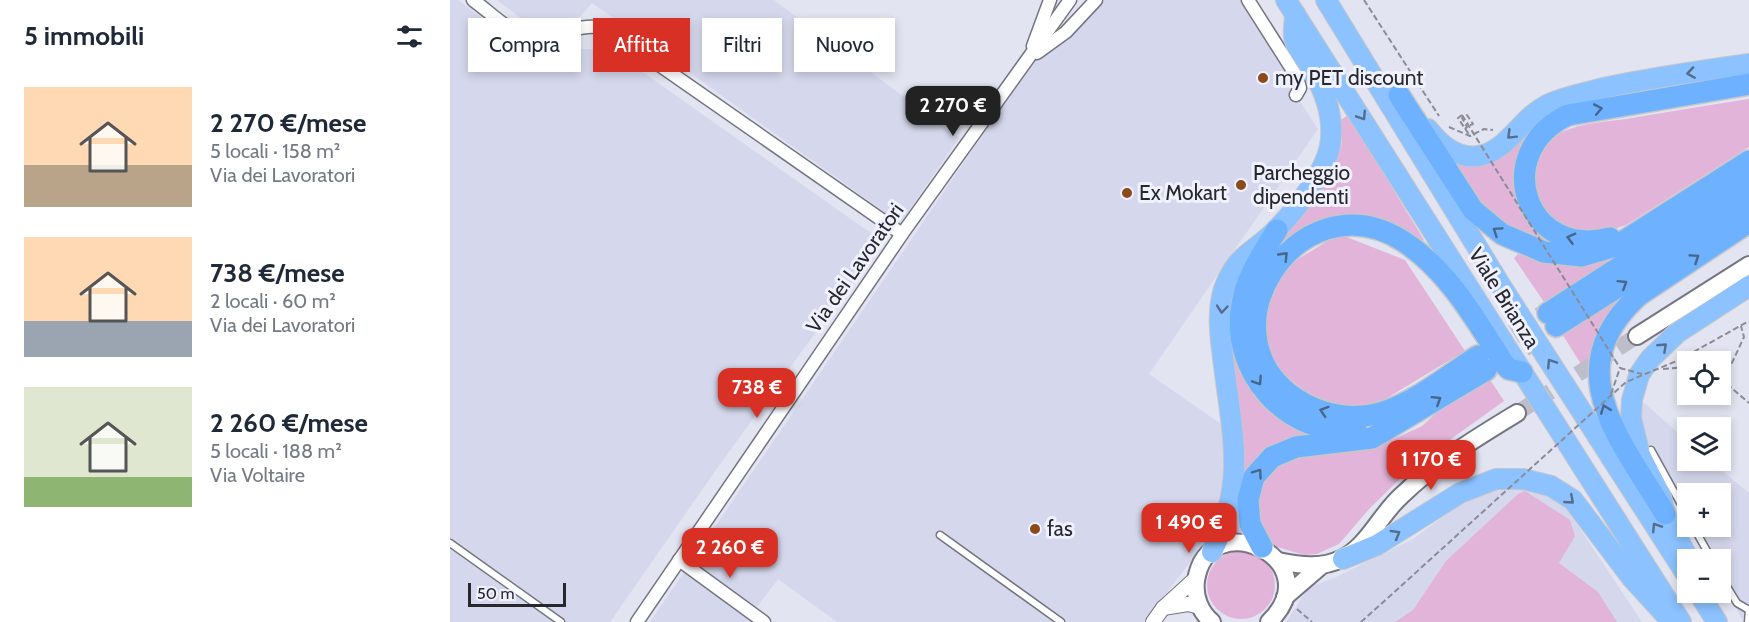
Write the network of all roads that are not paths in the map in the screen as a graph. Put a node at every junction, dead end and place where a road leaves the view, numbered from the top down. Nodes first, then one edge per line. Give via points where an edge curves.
1 (473, 0) edge
2 (1050, 0) edge
3 (1070, 0) edge
4 (1248, 0) edge
5 (1326, 0) edge
6 (1094, 4) edge
7 (1291, 7) edge
8 (1351, 40) junction
9 (1029, 58) junction
10 (1749, 64) edge
11 (1749, 84) edge
12 (1296, 95) dead end
13 (1399, 95) junction
14 (1749, 161) edge
15 (1749, 184) edge
16 (1749, 204) edge
17 (1749, 222) edge
18 (1648, 225) junction
19 (1277, 230) junction
20 (902, 234) junction
21 (1749, 265) edge
22 (1749, 286) edge
23 (1637, 336) tunnel mouth
24 (1522, 372) junction
25 (1517, 413) tunnel mouth
26 (1386, 427) junction
27 (1651, 450) dead end
28 (1677, 498) edge
29 (1665, 514) junction
30 (940, 535) dead end
31 (450, 543) edge
32 (1262, 547) junction
33 (1683, 549) edge
34 (1212, 552) junction
35 (1343, 559) junction
36 (1677, 559) edge
37 (679, 560) junction
38 (1278, 561) junction
39 (1321, 566) junction
40 (1196, 578) junction
41 (1731, 593) edge
42 (1284, 599) junction
43 (1705, 603) edge
44 (1709, 603) edge
45 (1163, 608) junction
46 (1200, 608) junction
47 (1749, 610) edge
48 (561, 622) edge
49 (637, 622) edge
50 (764, 622) edge
51 (1061, 622) edge
52 (1153, 622) edge
53 (1212, 622) edge
54 (1269, 622) edge
55 (1672, 622) edge
56 (1681, 622) edge
57 (1717, 622) edge
58 (1748, 622) edge

1 - 20 street via 528,35 595,27 609,30
2 - 9 street, Via dei Lavoratori
3 - 9 street, Via dei Lavoratori
4 - 12 street via 1297,77 1300,88
5 - 8 highway, Viale Brianza
6 - 9 street, Via dei Lavoratori via 1066,32
7 - 19 highway via 1294,40 1318,79 1332,126 1330,147 1319,174
7 -> 24 highway, Viale Brianza
8 - 13 highway via 1384,73
36 -> 8 highway, Viale Brianza via 1495,277
9 - 20 street, Via dei Lavoratori
10 -> 13 highway via 1634,81 1566,98 1546,105 1493,152 1477,157 1464,156 1442,145
18 -> 11 highway via 1616,237 1589,241 1564,236 1540,222 1528,200 1523,172 1539,136 1568,115
18 -> 13 highway via 1616,246 1582,256 1544,252 1516,242 1487,224 1462,197
14 - 18 highway
15 -> 16 highway via 1552,320
29 -> 17 highway via 1608,416 1597,375 1601,354 1611,328 1639,295
19 -> 26 highway via 1244,291 1241,306 1244,350 1256,381 1279,405 1304,422 1341,431
19 -> 34 highway via 1244,254 1223,291 1220,336 1235,486
20 - 37 street, Via dei Lavoratori
21 - 23 main road
29 -> 22 highway via 1640,455 1630,418 1636,383 1650,359 1677,333
26 -> 24 highway via 1412,416 1482,363 1381,412 1349,417 1324,412 1295,398 1267,368 1257,342 1255,313 1270,272 1287,252 1308,237 1336,227 1372,228 1402,240 1429,261 1504,364
24 - 56 highway, Viale Brianza
25 - 35 main road via 1425,473
32 -> 26 highway via 1248,511 1250,488 1259,469 1296,447 1372,438
27 - 28 lane
29 - 33 highway
30 - 51 lane
31 - 48 lane
32 - 34 main road via 1236,542
32 - 38 main road
34 - 40 main road
35 - 39 main road
35 -> 55 highway via 1377,545 1460,493 1497,479 1523,479 1551,486 1573,500 1630,577
37 - 49 street, Via dei Lavoratori
37 - 50 street
38 - 39 main road
38 - 42 main road via 1285,578
39 - 42 main road
40 - 45 street
40 - 46 main road
41 - 47 lane via 1737,603
42 - 54 main road
43 - 57 highway
44 - 57 highway
45 - 46 street via 1188,604
45 - 52 street
46 - 53 main road
47 - 58 lane

